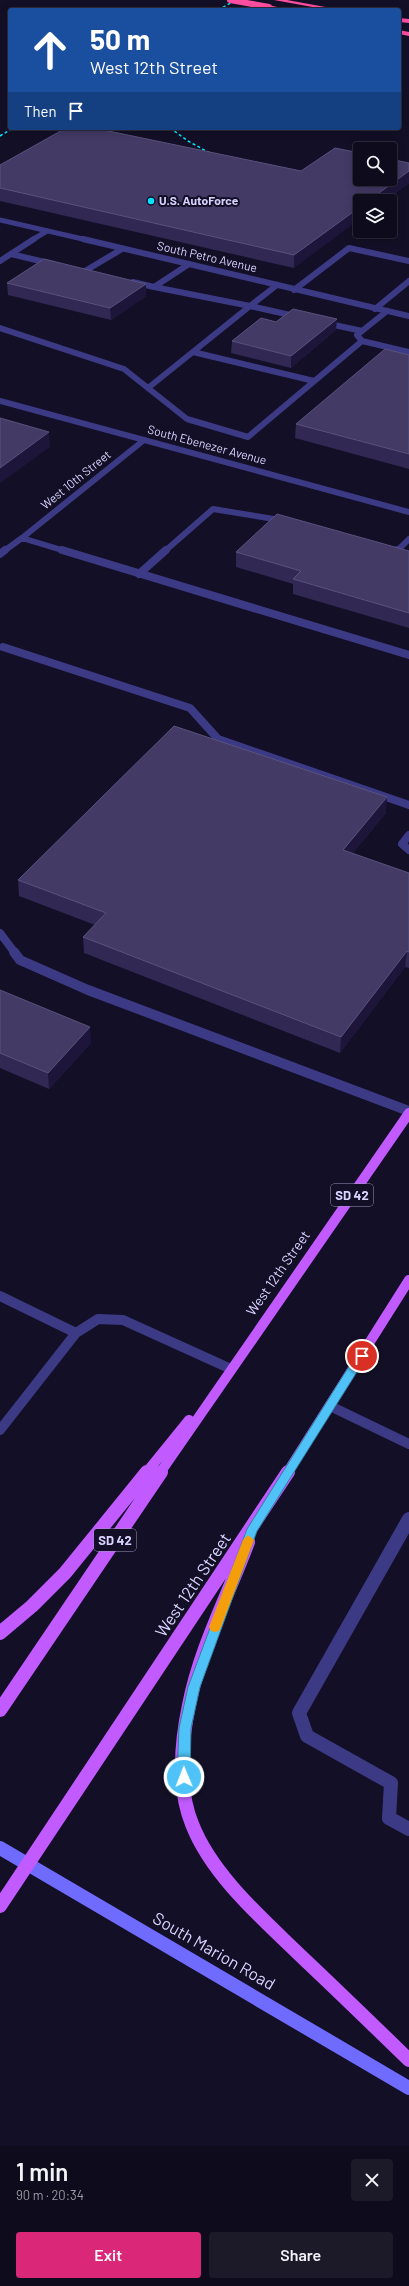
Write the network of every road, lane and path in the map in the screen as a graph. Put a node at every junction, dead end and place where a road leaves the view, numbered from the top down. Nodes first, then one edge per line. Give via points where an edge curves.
1 (230, 0) edge
2 (277, 0) edge
3 (274, 8) edge
4 (327, 8) edge
5 (0, 220) edge
6 (47, 231) junction
7 (122, 249) junction
8 (11, 254) junction
9 (0, 261) edge
10 (409, 261) edge
11 (190, 264) junction
12 (63, 266) edge
13 (78, 270) edge
14 (86, 272) junction
15 (93, 273) edge
16 (124, 280) edge
17 (409, 281) edge
18 (277, 285) junction
19 (154, 287) junction
20 (294, 290) junction
21 (250, 306) junction
22 (376, 309) junction
23 (387, 311) junction
24 (409, 316) edge
25 (310, 320) edge
26 (317, 321) edge
27 (0, 328) edge
28 (362, 332) junction
29 (362, 341) junction
30 (193, 352) junction
31 (409, 352) edge
32 (314, 381) junction
33 (148, 388) junction
34 (0, 401) edge
35 (144, 440) junction
36 (409, 512) edge
37 (294, 524) edge
38 (22, 538) junction
39 (409, 539) edge
40 (396, 552) edge
41 (0, 554) edge
42 (139, 574) junction
43 (1, 646) edge
44 (409, 655) edge
45 (409, 805) edge
46 (409, 835) edge
47 (405, 847) edge
48 (0, 933) edge
49 (409, 1112) edge
50 (409, 1280) edge
51 (0, 1296) edge
52 (76, 1333) junction
53 (231, 1369) junction
54 (330, 1406) junction
55 (5, 1416) edge
56 (0, 1430) edge
57 (409, 1444) edge
58 (409, 1519) edge
59 (252, 1529) junction
60 (0, 1633) edge
61 (0, 1710) edge
62 (409, 1829) edge
63 (0, 1848) edge
64 (28, 1864) junction
65 (0, 1906) edge
66 (409, 2060) edge
67 (409, 2088) edge

1 - 3 highway, bridge
2 - 4 highway
5 - 6 street, South Petro Avenue
6 - 7 street, South Petro Avenue
6 - 8 street
7 - 11 street, South Petro Avenue
7 - 14 street
8 - 9 street
8 - 12 street
10 - 20 street via 349,248
11 - 18 street, South Petro Avenue
11 - 19 street
13 - 14 street
14 - 15 street
16 - 19 street
17 - 22 street
18 - 20 street, South Petro Avenue
18 - 21 street
19 - 21 street
20 - 22 street, South Petro Avenue
21 - 25 street
21 - 30 street
22 - 23 street, South Petro Avenue
23 - 24 street, South Petro Avenue
23 - 28 street
26 - 28 street
27 - 33 street via 124,369
28 - 29 street via 357,335
29 - 31 street
29 - 32 street
30 - 32 street
30 - 33 street
32 - 33 street via 248,437 187,419
34 - 35 street, South Ebenezer Avenue
35 - 36 street, South Ebenezer Avenue
35 - 38 street, West 10th Street
37 - 42 street via 213,509
38 - 41 street, West 10th Street
38 - 42 street
39 - 40 street
42 - 44 street
43 - 45 street via 190,708 218,739
46 - 47 street
48 - 49 street via 20,960 88,990
49 - 53 main road, West 12th Street / SD 42
50 - 54 main road, West 12th Street
51 - 52 street
52 - 53 street via 98,1319 123,1320
52 - 55 street
53 - 60 main road via 65,1573
53 - 61 main road, West 12th Street / SD 42
54 - 57 street
54 - 59 main road, West 12th Street
55 - 56 street
58 - 62 street via 299,1713 307,1736 391,1783 389,1818
59 - 64 main road, West 12th Street
59 - 66 main road via 194,1687 185,1728 185,1804 199,1839 221,1873 258,1914
63 - 64 main road, South Marion Road
64 - 65 main road, West 12th Street
64 - 67 main road, South Marion Road

